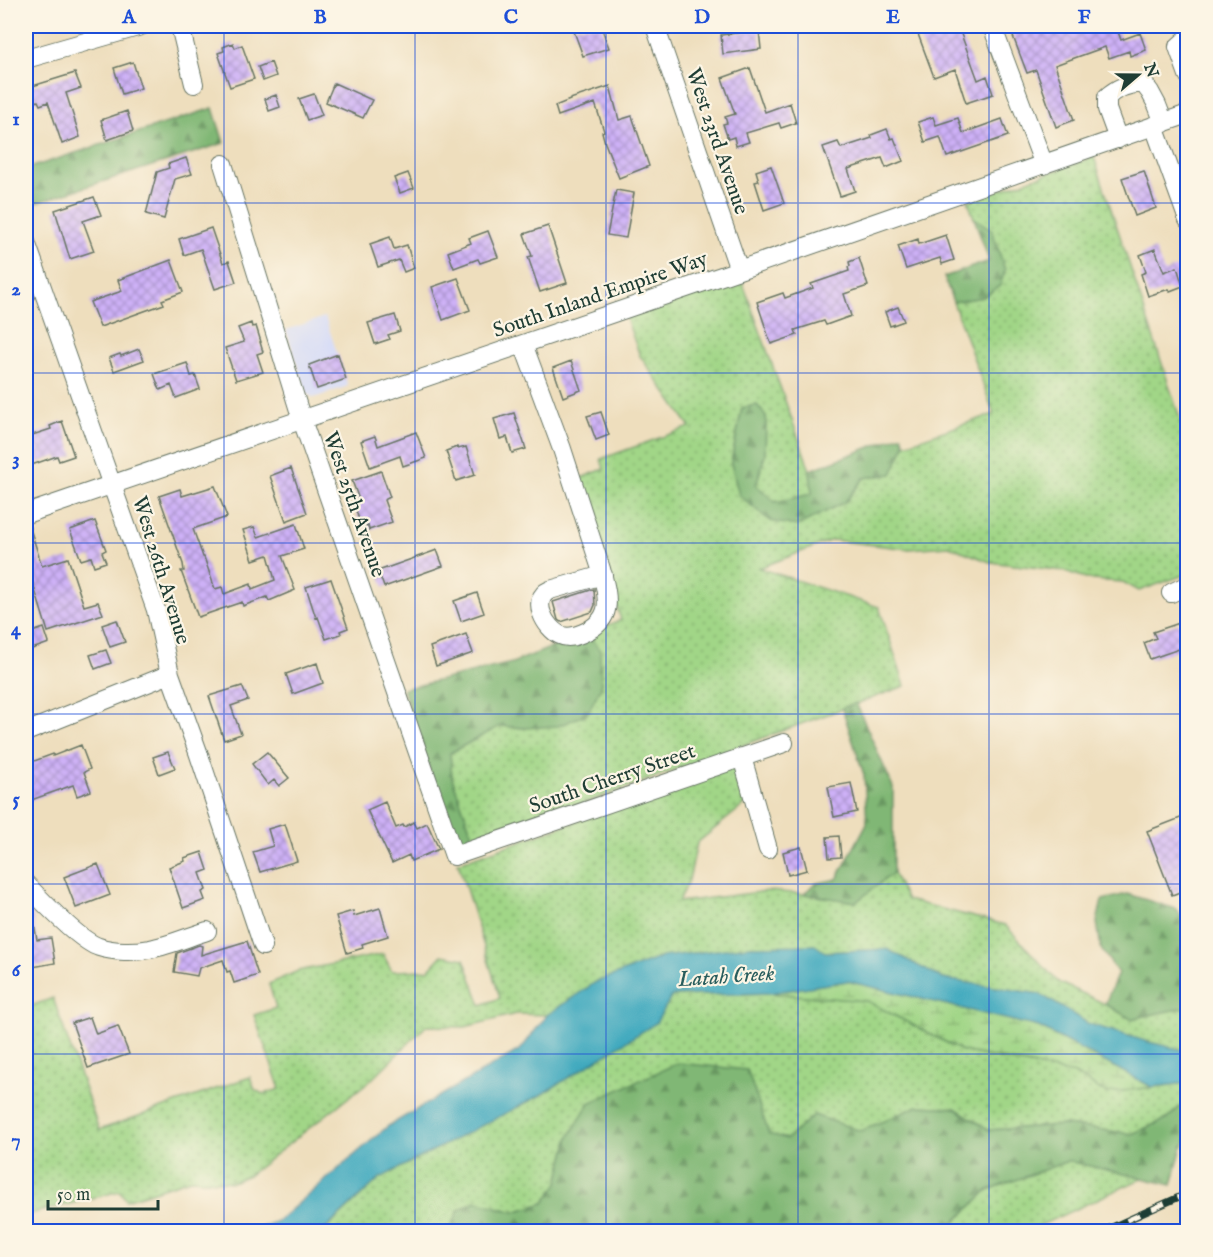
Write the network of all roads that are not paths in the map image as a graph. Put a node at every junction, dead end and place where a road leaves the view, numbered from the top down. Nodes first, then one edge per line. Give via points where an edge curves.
1 (141, 26) edge
2 (180, 26) edge
3 (655, 26) edge
4 (992, 26) edge
5 (1188, 38) edge
6 (26, 59) edge
7 (1188, 75) edge
8 (194, 84) dead end
9 (1188, 114) edge
10 (1159, 125) junction
11 (1118, 139) junction
12 (223, 164) dead end
13 (1044, 165) junction
14 (1188, 220) edge
15 (26, 242) edge
16 (739, 270) junction
17 (523, 344) junction
18 (302, 420) junction
19 (111, 485) junction
20 (26, 514) edge
21 (603, 575) dead end
22 (170, 674) junction
23 (26, 732) edge
24 (784, 743) dead end
25 (742, 757) junction
26 (768, 849) dead end
27 (453, 856) joint
28 (26, 884) edge
29 (207, 931) dead end
30 (263, 946) dead end

1 - 6 street
2 - 8 street
3 - 16 street, West 23rd Avenue
4 - 13 street
5 - 7 street via 1178,47
9 - 10 street, South Inland Empire Way
10 - 11 street, South Inland Empire Way
10 - 11 street via 1150,92 1144,84 1132,83 1107,97 1107,109
10 - 14 street
11 - 13 street, South Inland Empire Way
12 - 18 street, West 25th Avenue
13 - 16 street, South Inland Empire Way
15 - 19 street, West 26th Avenue
16 - 17 street, South Inland Empire Way
17 - 18 street, South Inland Empire Way
17 - 21 street
18 - 19 street, South Inland Empire Way
18 - 27 street, West 25th Avenue
19 - 20 street, South Inland Empire Way
19 - 22 street, West 26th Avenue via 156,610
22 - 23 street
22 - 30 street, West 26th Avenue
24 - 25 street, South Cherry Street
25 - 26 street
25 - 27 street, South Cherry Street
28 - 29 street via 78,934 99,947 141,951

